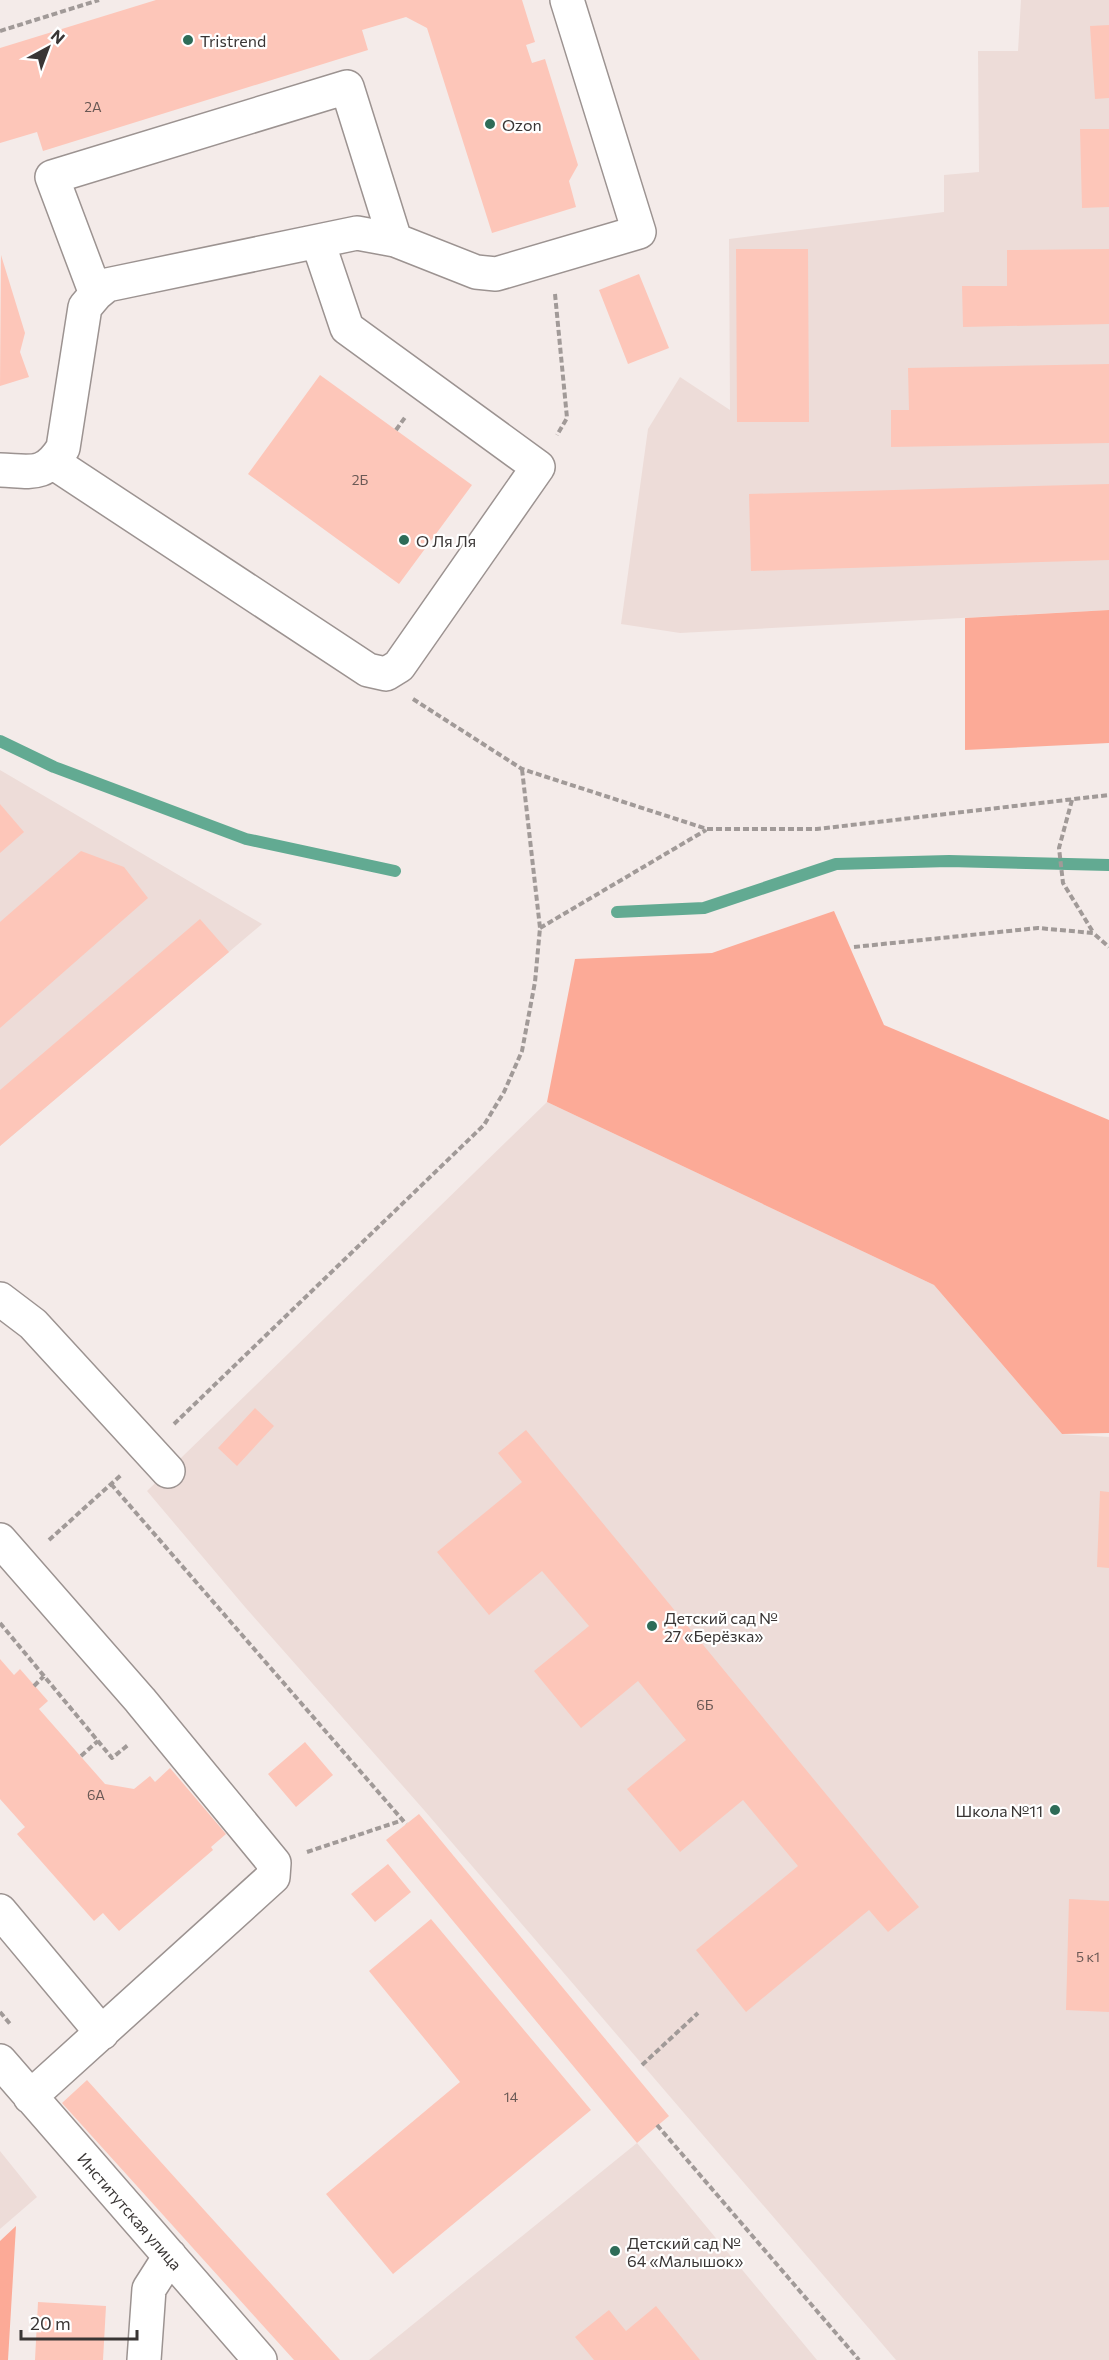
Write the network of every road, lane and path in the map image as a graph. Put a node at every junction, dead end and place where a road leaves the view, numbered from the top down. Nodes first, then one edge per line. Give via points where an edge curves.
1 (99, 0) edge
2 (567, 0) edge
3 (0, 31) edge
4 (395, 240) junction
5 (318, 242) junction
6 (551, 258) junction
7 (96, 294) junction
8 (54, 463) junction
9 (538, 467) junction
10 (0, 470) edge
11 (411, 697) dead end
12 (522, 769) junction
13 (1109, 795) edge
14 (1072, 800) junction
15 (706, 829) junction
16 (540, 928) junction
17 (1093, 933) junction
18 (854, 947) dead end
19 (1109, 947) edge
20 (0, 1299) edge
21 (158, 1460) junction
22 (111, 1484) junction
23 (0, 1540) edge
24 (21, 1565) junction
25 (0, 1623) edge
26 (44, 1676) junction
27 (34, 1686) dead end
28 (98, 1742) junction
29 (130, 1743) dead end
30 (81, 1756) dead end
31 (274, 1863) junction
32 (0, 1911) edge
33 (698, 2013) dead end
34 (102, 2033) junction
35 (0, 2061) edge
36 (642, 2065) dead end
37 (30, 2097) junction
38 (657, 2125) dead end
39 (170, 2256) junction
40 (144, 2360) edge
41 (260, 2360) edge
42 (859, 2360) edge

1 - 3 path
2 - 6 street via 639,231
4 - 5 street via 357,233
4 - 6 street via 476,272 496,274
4 - 7 street via 347,87 52,177
5 - 7 street via 107,285
5 - 9 street via 347,328
6 - 9 path via 567,418
7 - 8 street via 85,307 63,448
8 - 9 street via 368,670 386,674 399,666
8 - 10 street via 39,471
11 - 12 path
12 - 15 path
12 - 16 path
13 - 14 path
14 - 15 path via 817,829
14 - 17 path via 1059,848 1063,883
15 - 16 path
16 - 21 path via 522,1051 484,1125
17 - 18 path via 1038,928
17 - 19 path
20 - 21 street via 33,1324
21 - 22 path
22 - 24 path
22 - 31 path via 405,1822
23 - 24 street
24 - 31 street via 140,1700
25 - 26 path
26 - 27 path
26 - 28 path
28 - 29 path via 112,1758
28 - 30 path
31 - 34 street via 273,1877
32 - 34 street
33 - 36 path
34 - 37 street
35 - 37 street, Институтская улица
37 - 39 street, Институтская улица
38 - 42 path
39 - 40 street via 149,2289
39 - 41 street, Институтская улица

